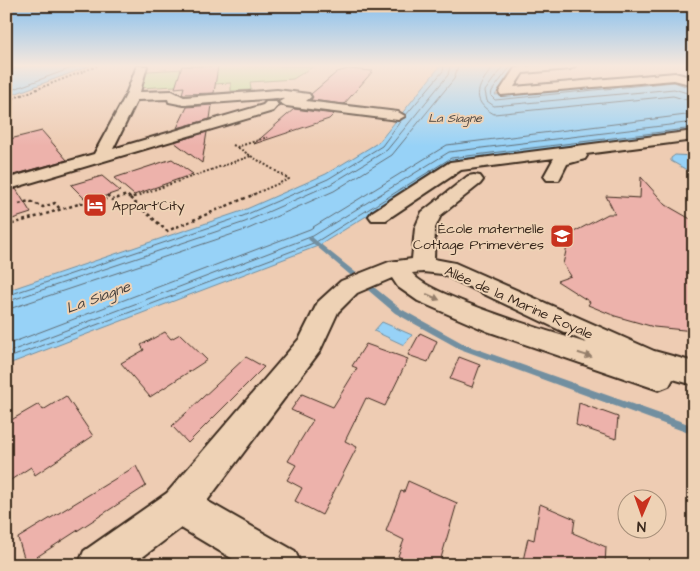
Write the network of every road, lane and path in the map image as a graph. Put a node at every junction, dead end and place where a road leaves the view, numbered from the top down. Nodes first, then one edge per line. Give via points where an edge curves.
1 (28, 93) edge
2 (133, 93) edge
3 (132, 96) junction
4 (255, 96) junction
5 (305, 97) dead end
6 (6, 101) edge
7 (271, 105) dead end
8 (398, 116) dead end
9 (694, 135) edge
10 (268, 137) dead end
11 (694, 140) edge
12 (233, 145) dead end
13 (237, 147) junction
14 (251, 156) junction
15 (100, 157) junction
16 (553, 176) dead end
17 (474, 180) dead end
18 (6, 185) edge
19 (130, 198) junction
20 (19, 204) dead end
21 (60, 210) junction
22 (379, 216) dead end
23 (6, 226) edge
24 (386, 274) junction
25 (694, 374) edge
26 (694, 388) edge
27 (180, 506) junction
28 (98, 565) edge
29 (281, 565) edge

1 - 6 path
2 - 3 street
3 - 4 street via 172,95 174,99 184,101
3 - 15 street
4 - 5 street
4 - 8 street
7 - 15 street
9 - 22 street via 456,166
10 - 13 path
11 - 16 street via 561,158
12 - 13 path
13 - 14 path
14 - 19 path
14 - 19 path via 288,178 167,231
15 - 18 street
17 - 24 street via 432,212 425,228
19 - 21 path via 127,195 112,200 108,196
20 - 21 path via 29,202 43,207 55,203
21 - 23 path
24 - 25 street, Allée de la Marine Royale via 447,268 646,358
24 -> 26 street via 487,320 574,352
24 - 27 street via 327,308 310,344
27 - 28 street
27 - 29 street

